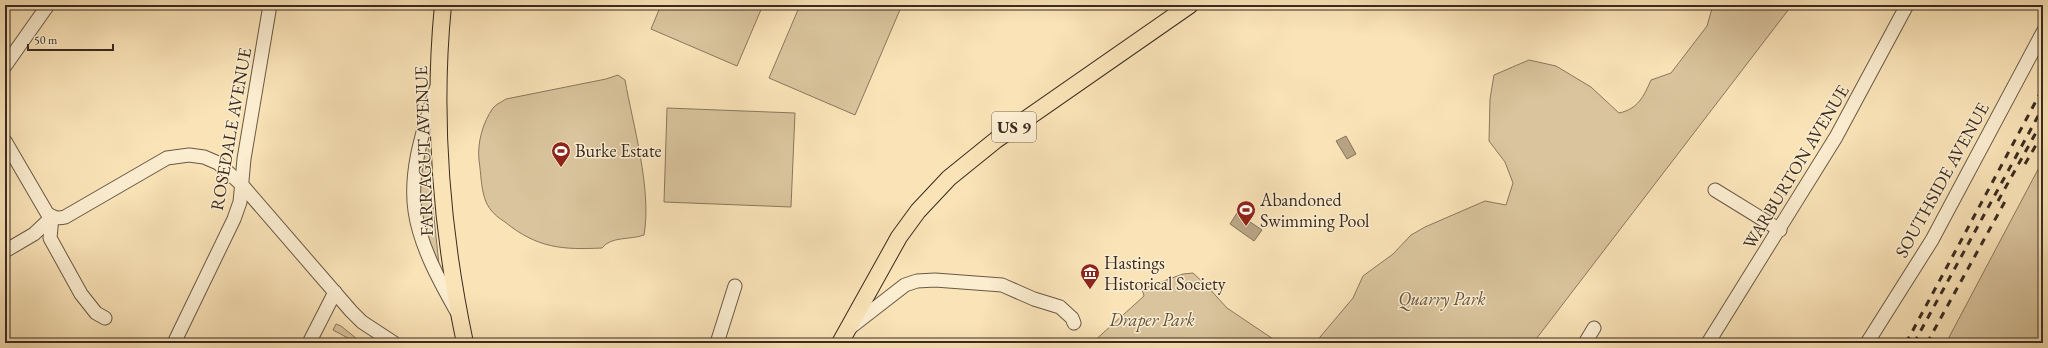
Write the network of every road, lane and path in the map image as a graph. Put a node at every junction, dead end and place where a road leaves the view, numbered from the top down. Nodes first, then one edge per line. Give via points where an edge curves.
1 (48, 5) edge
2 (270, 5) edge
3 (443, 5) edge
4 (1190, 5) edge
5 (1907, 5) edge
6 (2043, 32) edge
7 (5, 66) edge
8 (440, 76) junction
9 (5, 141) edge
10 (242, 185) junction
11 (1715, 190) dead end
12 (52, 217) junction
13 (1780, 230) junction
14 (5, 252) edge
15 (735, 286) dead end
16 (335, 292) junction
17 (459, 317) junction
18 (105, 318) dead end
19 (1074, 322) dead end
20 (1594, 328) dead end
21 (843, 337) edge
22 (174, 343) edge
23 (309, 343) edge
24 (394, 343) edge
25 (465, 343) edge
26 (717, 343) edge
27 (1585, 343) edge
28 (1708, 343) edge
29 (1867, 343) edge

1 - 7 street
2 - 10 street, ROSEDALE AVENUE via 244,159
3 - 8 main road, FARRAGUT AVENUE
4 - 21 main road, US 9 via 1000,136 949,178 918,211 899,237
5 - 13 street, WARBURTON AVENUE via 1836,137
6 - 29 street, SOUTHSIDE AVENUE via 1932,240
8 - 17 main road, FARRAGUT AVENUE via 441,176 447,246
8 - 17 street via 416,165 415,211 424,244
9 - 12 street via 47,213
10 - 12 street via 224,167 212,160 179,155 167,158 65,217
10 - 16 street
10 - 22 street, ROSEDALE AVENUE via 234,219
11 - 13 street
12 - 14 street via 34,234
12 - 18 street via 50,238 81,294 96,313
13 - 28 street, WARBURTON AVENUE
15 - 26 street
16 - 23 street
16 - 24 street via 362,322
17 - 25 main road, FARRAGUT AVENUE
19 - 21 street via 1060,307 1002,285 917,281 905,285
20 - 27 street

